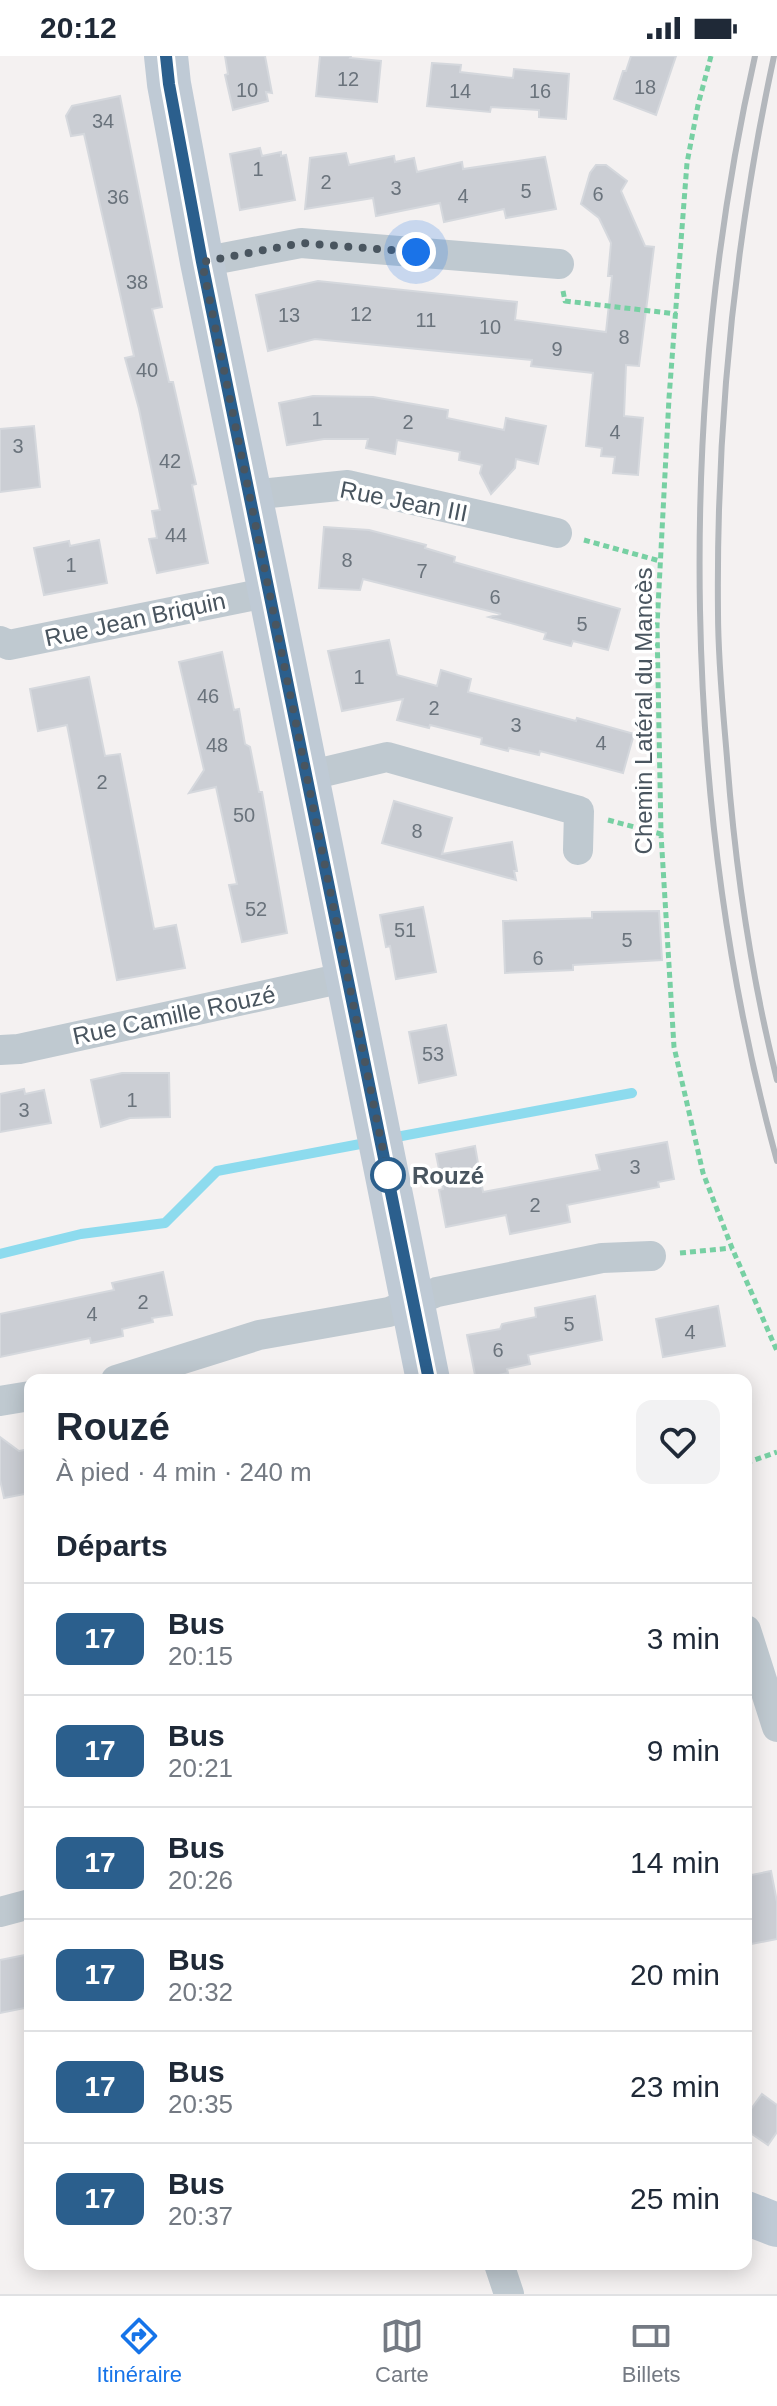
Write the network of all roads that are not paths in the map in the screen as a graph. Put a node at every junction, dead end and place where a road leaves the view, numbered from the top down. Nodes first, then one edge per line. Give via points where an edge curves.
1 (166, 56) edge
2 (202, 262) junction
3 (559, 264) road end
4 (250, 495) junction
5 (557, 533) road end
6 (270, 592) junction
7 (0, 641) edge
8 (307, 776) junction
9 (578, 850) dead end
10 (348, 977) junction
11 (0, 1050) edge
12 (651, 1256) road end
13 (413, 1301) junction
14 (135, 1374) edge
15 (427, 1374) edge
16 (24, 1397) edge
17 (0, 1401) edge
18 (752, 1649) edge
19 (777, 1727) edge
20 (24, 1906) edge
21 (0, 1912) edge
22 (752, 2215) edge
23 (777, 2225) edge
24 (501, 2270) edge
25 (509, 2294) edge

1 - 2 street
2 - 3 street via 301,243
2 - 4 street
4 - 5 street, Rue Jean III via 348,485
4 - 6 street
6 - 7 street, Rue Jean Briquin via 9,645
6 - 8 street
8 - 9 street via 387,757 579,811
8 - 10 street
10 - 11 street, Rue Camille Rouzé
10 - 13 street
12 - 13 street via 602,1258
13 - 14 street via 389,1312 259,1335
13 - 15 street
16 - 17 street
18 - 19 street
20 - 21 street
22 - 23 street
24 - 25 street

